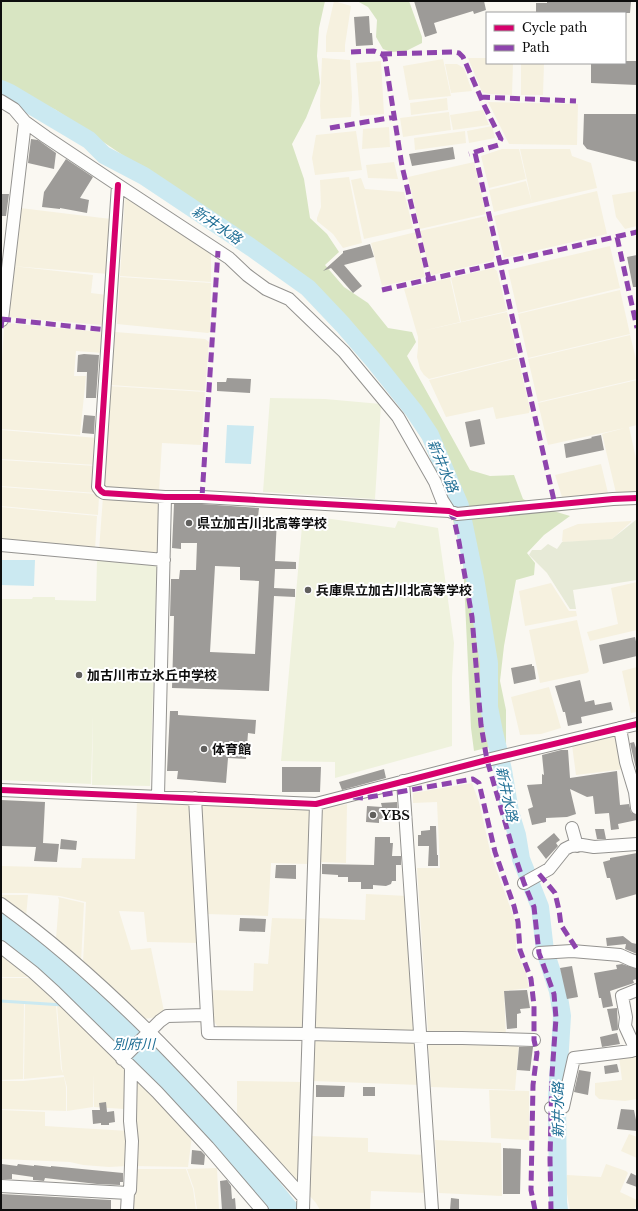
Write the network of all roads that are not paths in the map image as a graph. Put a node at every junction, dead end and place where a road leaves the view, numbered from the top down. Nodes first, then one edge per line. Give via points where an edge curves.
1 (1, 101) edge
2 (25, 122) junction
3 (118, 185) junction
4 (2, 320) edge
5 (165, 497) junction
6 (637, 498) edge
7 (449, 511) junction
8 (1, 545) edge
9 (164, 560) junction
10 (637, 724) edge
11 (620, 728) junction
12 (403, 781) junction
13 (1, 790) edge
14 (636, 792) edge
15 (158, 796) junction
16 (195, 798) junction
17 (316, 804) junction
18 (637, 808) edge
19 (572, 828) dead end
20 (637, 844) edge
21 (576, 846) junction
22 (524, 883) dead end
23 (1, 904) edge
24 (1, 947) edge
25 (539, 953) dead end
26 (637, 962) edge
27 (637, 990) edge
28 (206, 1016) junction
29 (149, 1032) junction
30 (309, 1034) junction
31 (421, 1037) junction
32 (534, 1040) dead end
33 (636, 1049) edge
34 (122, 1058) junction
35 (131, 1068) junction
36 (555, 1108) dead end
37 (1, 1186) edge
38 (128, 1193) junction
39 (303, 1203) edge
40 (127, 1210) edge
41 (262, 1210) edge
42 (432, 1210) edge

1 - 2 street via 14,109
2 - 3 street
2 - 4 street
3 - 5 street via 98,488 104,493
3 - 7 street via 229,258 266,289 289,299 338,347 398,417
5 - 7 street
5 - 9 street
6 - 7 street via 457,514
8 - 9 street
9 - 15 street
10 - 11 street
11 - 12 street
11 - 14 street via 626,762
12 - 17 street
12 - 31 street
13 - 15 street
14 - 18 street
15 - 16 street
16 - 17 street
16 - 28 street
17 - 30 street
19 - 21 street
20 - 21 street
21 - 22 street via 565,849 549,869
23 - 29 street via 58,948
24 - 34 street via 33,972
25 - 26 street via 572,951 620,955
27 - 33 street via 622,996 625,1026
28 - 29 street via 167,1016
28 - 30 street via 208,1033
29 - 34 street
29 - 39 street via 196,1081
30 - 31 street
30 - 39 street
31 - 32 street
31 - 42 street
33 - 36 street via 574,1058
34 - 35 street
35 - 38 street via 132,1141
35 - 41 street via 182,1118
37 - 38 street
38 - 40 street

